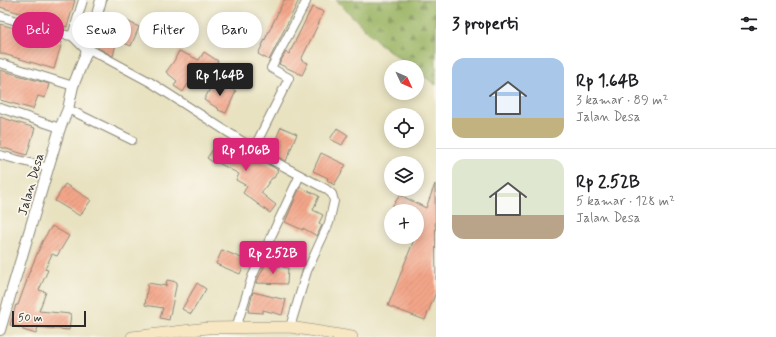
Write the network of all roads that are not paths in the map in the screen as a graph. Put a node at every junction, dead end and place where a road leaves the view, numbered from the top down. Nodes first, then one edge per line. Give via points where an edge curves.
1 (83, 0) edge
2 (101, 0) edge
3 (306, 2) dead end
4 (79, 12) edge
5 (0, 16) edge
6 (72, 36) edge
7 (87, 49) junction
8 (0, 63) edge
9 (74, 86) junction
10 (0, 108) edge
11 (68, 110) junction
12 (60, 128) junction
13 (132, 140) dead end
14 (254, 148) junction
15 (0, 155) edge
16 (48, 168) junction
17 (300, 175) junction
18 (290, 327) junction
19 (236, 328) junction
20 (0, 330) edge
21 (132, 337) edge
22 (352, 337) edge

1 - 4 street
2 - 7 street, Jalan Desa
3 - 14 street via 271,68 289,78
5 - 6 street
7 - 9 street, Jalan Desa
7 - 14 street via 150,82
8 - 9 street
9 - 11 street, Jalan Desa
10 - 12 street
11 - 12 street, Jalan Desa
11 - 13 street
12 - 16 street, Jalan Desa
14 - 17 street
15 - 16 street
16 - 20 street, Jalan Desa
17 - 18 street via 332,194 334,201 328,224 307,271
17 - 19 street via 252,277
18 - 19 main road
18 - 22 main road
19 - 21 main road via 208,328

